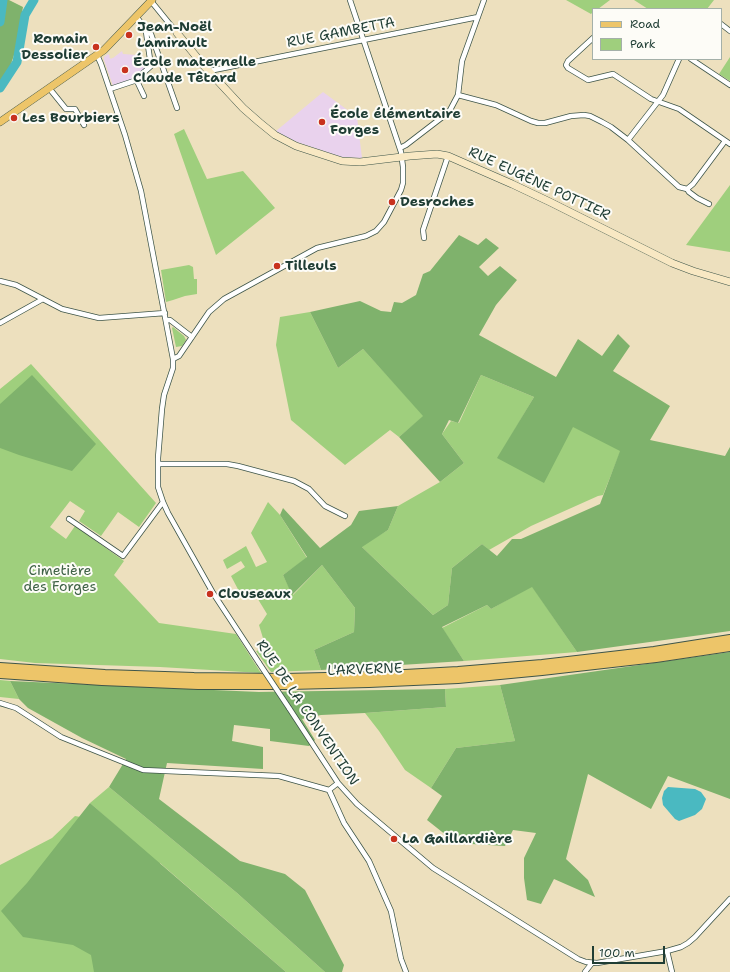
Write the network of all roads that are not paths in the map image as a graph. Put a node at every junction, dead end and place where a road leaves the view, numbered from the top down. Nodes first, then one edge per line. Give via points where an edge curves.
1 (350, 0) edge
2 (484, 0) edge
3 (151, 1) edge
4 (136, 16) junction
5 (478, 17) junction
6 (146, 32) junction
7 (177, 33) joint
8 (592, 39) edge
9 (363, 40) junction
10 (97, 55) junction
11 (679, 60) edge
12 (692, 60) edge
13 (208, 71) junction
14 (136, 79) junction
15 (730, 85) edge
16 (49, 88) junction
17 (110, 89) junction
18 (458, 95) junction
19 (144, 96) dead end
20 (658, 101) junction
21 (177, 108) dead end
22 (0, 122) edge
23 (84, 126) dead end
24 (628, 140) junction
25 (725, 141) junction
26 (730, 144) edge
27 (400, 148) junction
28 (448, 156) junction
29 (402, 157) junction
30 (687, 189) junction
31 (709, 204) dead end
32 (424, 238) dead end
33 (0, 282) edge
34 (730, 282) edge
35 (43, 299) junction
36 (165, 313) junction
37 (166, 320) junction
38 (0, 323) edge
39 (192, 337) junction
40 (173, 359) junction
41 (158, 464) junction
42 (162, 502) junction
43 (345, 516) dead end
44 (69, 519) dead end
45 (730, 639) edge
46 (730, 647) edge
47 (0, 667) edge
48 (0, 674) edge
49 (0, 703) edge
50 (338, 783) junction
51 (329, 790) junction
52 (730, 899) edge
53 (667, 951) junction
54 (592, 963) junction
55 (406, 972) edge
56 (585, 972) edge
57 (672, 972) edge

1 - 9 street
2 - 5 street
3 - 4 main road
3 - 7 street, RUE EUGÈNE POTTIER
4 - 6 street
4 - 10 main road
5 - 9 street, RUE GAMBETTA
5 - 18 street via 462,61
6 - 14 street via 151,66
6 - 21 street via 150,34
7 - 13 street, RUE EUGÈNE POTTIER
8 - 20 street via 568,61 568,68 588,80 613,74
9 - 13 street, RUE GAMBETTA
9 - 27 street
10 - 16 main road
10 - 17 street, RUE DE LA CONVENTION
11 - 20 street
12 - 15 street
13 - 29 street, RUE EUGÈNE POTTIER via 259,122 275,135 296,146 342,161 360,162
14 - 17 street
14 - 19 street
16 - 22 main road
16 - 23 street via 66,109 75,109
17 - 36 street, RUE DE LA CONVENTION via 141,191
18 - 24 street via 496,105 538,123 571,116 590,116
18 - 27 street via 449,112
20 - 24 street
20 - 25 street via 679,109
24 - 30 street via 679,187
25 - 26 street
25 - 30 street
27 - 29 street
28 - 29 street, RUE EUGÈNE POTTIER via 438,154
28 - 32 street via 423,230
28 - 34 street, RUE EUGÈNE POTTIER via 550,202 672,263
29 - 39 street via 401,190 376,232 317,248 224,299 209,312
30 - 31 street
33 - 35 street via 16,285
35 - 36 street via 62,309 100,318
35 - 38 street
36 - 37 street, RUE DE LA CONVENTION
37 - 39 street via 170,320
37 - 40 street, RUE DE LA CONVENTION
39 - 40 street via 179,356
40 - 41 street, RUE DE LA CONVENTION via 162,409
41 - 42 street, RUE DE LA CONVENTION via 158,487
41 - 43 street via 227,464 294,481 309,489 325,506
42 - 44 street via 123,556
42 - 50 street, RUE DE LA CONVENTION, bridge via 213,594
45 - 47 highway, L'ARVERNE via 550,663 369,676 187,677
46 - 48 highway, L'ARVERNE via 542,671 458,679 369,683 177,684
49 - 51 street via 16,708 61,737 143,770 280,776
50 - 51 street
50 - 54 street, RUE DE LA CONVENTION via 357,804 433,868 578,959
51 - 55 street via 344,823 369,861 391,911
52 - 53 street, RUE DE LA CONVENTION via 688,943
53 - 54 street, RUE DE LA CONVENTION
53 - 57 street
54 - 56 street

